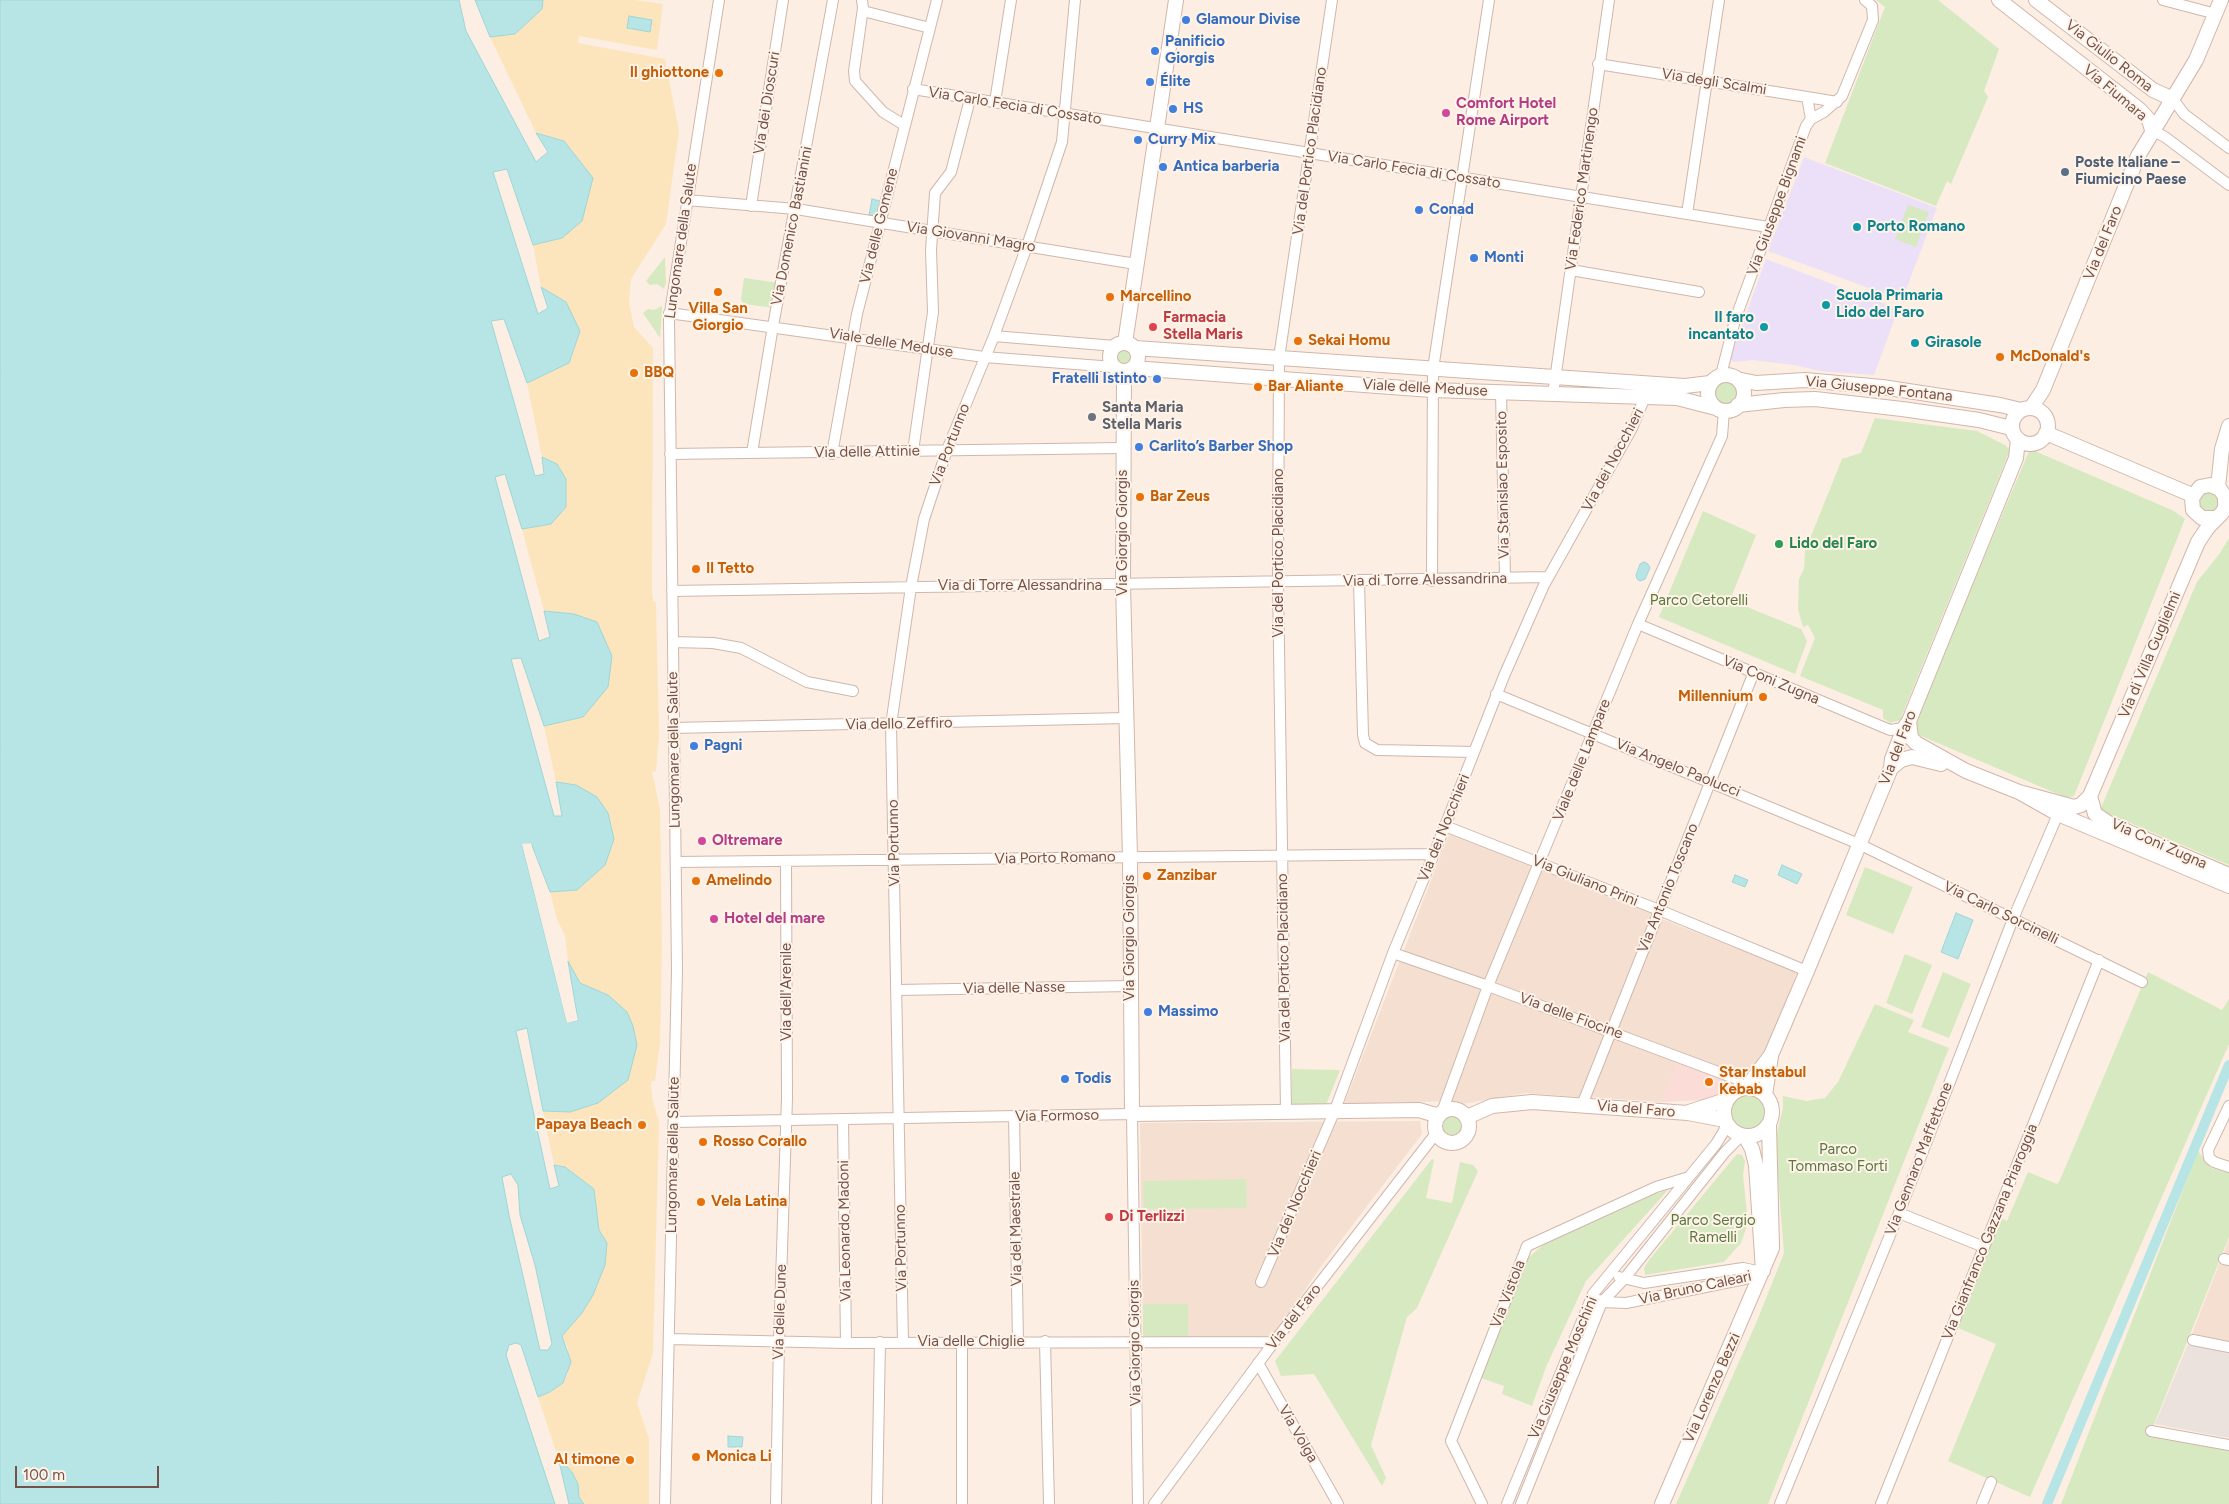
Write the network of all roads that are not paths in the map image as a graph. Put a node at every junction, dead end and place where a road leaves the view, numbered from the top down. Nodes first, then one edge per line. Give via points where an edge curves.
1 (719, 0) edge
2 (783, 0) edge
3 (833, 0) edge
4 (862, 0) edge
5 (937, 0) edge
6 (1011, 0) edge
7 (1075, 0) edge
8 (1176, 0) edge
9 (1332, 0) edge
10 (1489, 0) edge
11 (1609, 0) edge
12 (1719, 0) edge
13 (1865, 0) edge
14 (1999, 0) edge
15 (2036, 0) edge
16 (2163, 0) edge
17 (2220, 0) edge
18 (862, 11) junction
19 (2216, 14) junction
20 (930, 28) junction
21 (1598, 64) junction
22 (1707, 80) junction
23 (913, 89) junction
24 (1807, 97) junction
25 (2173, 99) junction
26 (995, 102) junction
27 (1837, 102) junction
28 (969, 103) dead end
29 (1065, 114) junction
30 (1811, 119) junction
31 (904, 125) junction
32 (1156, 129) junction
33 (2152, 130) junction
34 (2229, 148) edge
35 (1309, 153) junction
36 (1462, 178) junction
37 (2229, 186) edge
38 (1582, 197) junction
39 (686, 200) junction
40 (751, 206) junction
41 (796, 209) junction
42 (1687, 214) junction
43 (879, 223) junction
44 (1768, 228) junction
45 (932, 231) junction
46 (1027, 246) junction
47 (1136, 264) junction
48 (1571, 270) junction
49 (1699, 292) dead end
50 (669, 313) junction
51 (773, 326) junction
52 (994, 336) junction
53 (852, 337) junction
54 (1125, 346) junction
55 (929, 349) junction
56 (984, 357) junction
57 (1279, 358) junction
58 (1124, 369) junction
59 (1433, 369) junction
60 (1554, 377) junction
61 (1279, 379) junction
62 (1716, 379) junction
63 (1737, 379) junction
64 (1648, 384) junction
65 (1432, 390) junction
66 (1501, 392) junction
67 (1553, 394) junction
68 (1645, 398) junction
69 (1738, 405) junction
70 (1720, 409) junction
71 (2026, 409) junction
72 (2229, 426) edge
73 (2046, 433) junction
74 (2015, 434) junction
75 (1123, 448) junction
76 (947, 450) junction
77 (913, 451) junction
78 (752, 453) junction
79 (670, 454) junction
80 (832, 454) junction
81 (2218, 487) junction
82 (2192, 495) junction
83 (2217, 518) junction
84 (1548, 577) junction
85 (1505, 578) junction
86 (1278, 581) junction
87 (1359, 581) junction
88 (1432, 581) junction
89 (1123, 585) junction
90 (910, 587) junction
91 (672, 590) junction
92 (1638, 624) junction
93 (673, 642) junction
94 (1754, 672) junction
95 (853, 691) dead end
96 (1496, 694) junction
97 (1126, 718) junction
98 (1906, 724) junction
99 (891, 725) junction
100 (672, 728) junction
101 (1593, 732) junction
102 (1474, 752) junction
103 (1891, 768) junction
104 (1966, 771) junction
105 (1712, 781) junction
106 (2019, 792) junction
107 (2090, 796) junction
108 (2058, 814) junction
109 (1445, 826) junction
110 (1859, 844) junction
111 (1434, 854) junction
112 (1282, 856) junction
113 (1130, 857) junction
114 (894, 860) junction
115 (676, 862) junction
116 (786, 862) junction
117 (1540, 862) junction
118 (2229, 875) edge
119 (2229, 886) edge
120 (1659, 910) junction
121 (2013, 918) junction
122 (1393, 953) junction
123 (2099, 960) junction
124 (1807, 971) junction
125 (2142, 982) dead end
126 (1131, 986) junction
127 (1488, 986) junction
128 (897, 990) junction
129 (1612, 1032) junction
130 (1771, 1055) junction
131 (1745, 1088) junction
132 (1765, 1095) junction
133 (1726, 1100) junction
134 (1582, 1104) junction
135 (2229, 1106) edge
136 (1335, 1110) junction
137 (1286, 1111) junction
138 (1688, 1113) junction
139 (1132, 1114) junction
140 (1440, 1114) junction
141 (1014, 1116) junction
142 (1467, 1117) junction
143 (843, 1119) junction
144 (899, 1119) junction
145 (786, 1121) junction
146 (1725, 1121) junction
147 (674, 1122) junction
148 (1769, 1125) junction
149 (1437, 1132) junction
150 (1743, 1136) junction
151 (2229, 1167) edge
152 (1689, 1177) junction
153 (1899, 1213) junction
154 (1984, 1247) junction
155 (1609, 1272) junction
156 (1763, 1272) junction
157 (1624, 1279) junction
158 (1261, 1282) dead end
159 (1593, 1294) junction
160 (1602, 1302) junction
161 (669, 1339) junction
162 (2193, 1340) dead end
163 (778, 1341) junction
164 (962, 1341) junction
165 (1018, 1341) junction
166 (880, 1342) junction
167 (903, 1342) junction
168 (1045, 1342) junction
169 (1135, 1342) junction
170 (1274, 1342) junction
171 (846, 1343) junction
172 (2229, 1347) edge
173 (1258, 1363) junction
174 (2151, 1431) dead end
175 (2229, 1446) edge
176 (1991, 1482) dead end
177 (665, 1504) edge
178 (776, 1504) edge
179 (877, 1504) edge
180 (962, 1504) edge
181 (1049, 1504) edge
182 (1138, 1504) edge
183 (1154, 1504) edge
184 (1338, 1504) edge
185 (1482, 1504) edge
186 (1507, 1504) edge
187 (1520, 1504) edge
188 (1662, 1504) edge
189 (1780, 1504) edge
190 (1881, 1504) edge
191 (1982, 1504) edge

1 - 39 street, Lungomare della Salute
2 - 40 street, Via dei Dioscuri
3 - 41 street, Via Domenico Bastianini
4 - 18 street
5 - 20 street, Via delle Gomene
6 - 26 street
7 - 29 street, Via Portunno
8 - 32 street
9 - 35 street, Via del Portico Placidiano
10 - 36 street
11 - 21 street, Via Federico Martinengo
12 - 22 street
13 - 27 street, Via Giuseppe Bignami via 1872,6 1873,20
14 - 33 street, Via Fiumara via 2140,110 2149,120
15 - 25 street, Via Giulio Roma via 2153,90
16 - 19 street
17 - 19 street, Via del Faro
18 - 20 street
18 - 31 street via 855,80 883,112
19 - 25 street, Via del Faro via 2196,60
20 - 23 street, Via delle Gomene
21 - 22 street, Via degli Scalmi
21 - 38 street, Via Federico Martinengo
22 - 24 street, Via degli Scalmi
22 - 42 street
23 - 26 street, Via Carlo Fecia di Cossato
23 - 31 street, Via delle Gomene
24 - 27 street, Via degli Scalmi
24 - 30 street
25 - 33 street, Via del Faro
25 - 34 street, Via Giulio Roma via 2184,114
26 - 29 street, Via Carlo Fecia di Cossato
27 - 30 street, Via Giuseppe Bignami
28 - 45 street via 951,172 935,193
29 - 32 street, Via Carlo Fecia di Cossato
29 - 46 street, Via Portunno via 1058,153
30 - 44 street, Via Giuseppe Bignami
31 - 43 street, Via delle Gomene
32 - 35 street, Via Carlo Fecia di Cossato
32 - 47 street
33 - 37 street, Via Fiumara via 2165,136
33 - 71 street, Via del Faro via 2138,156 2041,394
35 - 36 street, Via Carlo Fecia di Cossato
35 - 57 street, Via del Portico Placidiano
36 - 38 street, Via Carlo Fecia di Cossato
36 - 59 street
38 - 42 street, Via Carlo Fecia di Cossato
38 - 48 street, Via Federico Martinengo
39 - 40 street, Via Giovanni Magro
39 - 50 street, Lungomare della Salute
40 - 41 street, Via Giovanni Magro
41 - 43 street, Via Giovanni Magro
41 - 51 street, Via Domenico Bastianini
42 - 44 street, Via Carlo Fecia di Cossato
43 - 45 street, Via Giovanni Magro
43 - 53 street, Via delle Gomene
44 - 62 street, Via Giuseppe Bignami
45 - 46 street, Via Giovanni Magro
45 - 55 street via 934,301
46 - 47 street, Via Giovanni Magro
46 - 52 street, Via Portunno
47 - 54 street
48 - 49 street
48 - 60 street, Via Federico Martinengo
50 - 51 street, Viale delle Meduse
50 - 79 street, Lungomare della Salute
51 - 53 street, Viale delle Meduse
51 - 78 street, Via Domenico Bastianini
52 - 54 street, Viale delle Meduse
52 - 56 street, Via Portunno
53 - 55 street, Viale delle Meduse
53 - 80 street, Via delle Gomene
54 - 57 street, Viale delle Meduse
54 - 58 street via 1138,358
54 - 58 street via 1110,356
55 - 56 street, Viale delle Meduse
55 - 77 street
56 - 58 street, Viale delle Meduse
56 - 76 street, Via Portunno
57 - 59 street, Viale delle Meduse
57 - 61 street, Via del Portico Placidiano
58 - 61 street, Viale delle Meduse
58 - 75 street, Via Giorgio Giorgis
59 - 60 street, Viale delle Meduse
59 - 65 street
60 - 64 street, Viale delle Meduse
60 - 67 street, Via Federico Martinengo
61 - 65 street, Viale delle Meduse
61 - 86 street, Via del Portico Placidiano
62 - 63 street
62 - 64 street, Viale delle Meduse via 1691,386
62 - 70 street via 1709,399
63 - 69 street via 1744,395
63 - 71 street, Via Giuseppe Fontana via 1756,383 1799,380 1882,387
64 - 68 street, Via dei Nocchieri
65 - 66 street, Viale delle Meduse
65 - 88 street
66 - 67 street, Viale delle Meduse
66 - 85 street, Via Stanislao Esposito
67 - 68 street, Viale delle Meduse
68 - 70 street, Viale delle Meduse via 1677,398
68 - 84 street, Via dei Nocchieri via 1632,428
69 - 70 street
69 - 74 street, Via Giuseppe Fontana via 1815,399 1979,420
70 - 92 street, Viale delle Lampare via 1722,436
71 - 73 street via 2046,416
71 - 74 street via 2014,418
72 - 81 street via 2222,450
73 - 74 street via 2034,443
73 - 82 street
74 - 98 street, Via del Faro via 2016,458
75 - 76 street, Via delle Attinie
75 - 89 street, Via Giorgio Giorgis
76 - 77 street, Via delle Attinie
76 - 90 street, Via Portunno via 922,524
77 - 80 street, Via delle Attinie
78 - 79 street, Via delle Attinie
78 - 80 street, Via delle Attinie
79 - 91 street, Lungomare della Salute
81 - 82 street via 2203,486
81 - 83 street via 2226,500 2224,511
82 - 83 street via 2191,507 2197,515 2205,519
83 - 107 street, Via di Villa Guglielmi via 2198,542
84 - 85 street, Via di Torre Alessandrina
84 - 96 street, Via dei Nocchieri
85 - 88 street, Via di Torre Alessandrina
86 - 87 street, Via di Torre Alessandrina
86 - 89 street, Via di Torre Alessandrina
86 - 112 street, Via del Portico Placidiano
87 - 88 street, Via di Torre Alessandrina
87 - 102 street via 1363,735 1367,746 1380,750
89 - 90 street, Via di Torre Alessandrina
89 - 97 street, Via Giorgio Giorgis
90 - 91 street, Via di Torre Alessandrina
90 - 99 street, Via Portunno
91 - 93 street, Lungomare della Salute
92 - 94 street, Via Coni Zugna
92 - 101 street, Viale delle Lampare
93 - 95 street via 713,643 741,648 808,682
93 - 100 street, Lungomare della Salute
94 - 98 street, Via Coni Zugna via 1890,730
94 - 105 street, Via Antonio Toscano
96 - 101 street, Via Angelo Paolucci
96 - 102 street, Via dei Nocchieri
97 - 99 street, Via dello Zeffiro
97 - 113 street, Via Giorgio Giorgis
98 - 103 street, Via del Faro
98 - 104 street, Via Coni Zugna via 1916,743
99 - 100 street, Via dello Zeffiro
99 - 114 street, Via Portunno
100 - 115 street, Lungomare della Salute
101 - 105 street, Via Angelo Paolucci
101 - 117 street, Viale delle Lampare
102 - 109 street, Via dei Nocchieri
103 - 104 street, Via Coni Zugna via 1912,757
103 - 110 street, Via del Faro
104 - 106 street, Via Coni Zugna
105 - 110 street, Via Angelo Paolucci
105 - 120 street, Via Antonio Toscano
106 - 107 street, Via Coni Zugna via 2074,807
106 - 108 street, Via Coni Zugna
107 - 118 street, Via Coni Zugna via 2095,814 2110,824
108 - 119 street, Via Coni Zugna
108 - 121 street, Via Gennaro Maffettone
109 - 111 street, Via dei Nocchieri
109 - 117 street, Via Giuliano Prini
110 - 121 street, Via Carlo Sorcinelli
110 - 124 street, Via del Faro
111 - 112 street, Via Porto Romano
111 - 122 street, Via dei Nocchieri
112 - 113 street, Via Porto Romano
112 - 137 street, Via del Portico Placidiano
113 - 114 street, Via Porto Romano
113 - 126 street, Via Giorgio Giorgis
114 - 116 street, Via Porto Romano
114 - 128 street, Via Portunno
115 - 116 street, Via Porto Romano
115 - 147 street, Lungomare della Salute
116 - 145 street, Via dell'Arenile
117 - 120 street, Via Giuliano Prini
117 - 127 street, Viale delle Lampare
120 - 124 street, Via Giuliano Prini
120 - 129 street, Via Antonio Toscano
121 - 123 street, Via Carlo Sorcinelli
121 - 153 street, Via Gennaro Maffettone
122 - 127 street, Via delle Fiocine
122 - 136 street, Via dei Nocchieri
123 - 125 street, Via Carlo Sorcinelli
123 - 154 street, Via Gianfranco Gazzana Priaroggia
124 - 130 street, Via del Faro
126 - 128 street, Via delle Nasse
126 - 139 street, Via Giorgio Giorgis
127 - 129 street, Via delle Fiocine
127 - 140 street, Viale delle Lampare
128 - 144 street, Via Portunno
129 - 131 street, Via delle Fiocine via 1737,1079
129 - 134 street, Via Antonio Toscano
130 - 131 street, Via del Faro
130 - 132 street, Via del Faro
131 - 132 street
131 - 133 street via 1736,1090
132 - 148 street via 1772,1110
133 - 138 street, Via del Faro
133 - 146 street via 1723,1110
134 - 138 street, Via del Faro
134 - 142 street, Via del Faro via 1532,1102 1492,1106
135 - 151 street via 2208,1150 2209,1158
136 - 137 street, Via Formoso
136 - 140 street, Via Formoso via 1419,1110
136 - 158 street, Via dei Nocchieri
137 - 139 street, Via Formoso
138 - 146 street, Via del Faro
139 - 141 street, Via Formoso
139 - 169 street, Via Giorgio Giorgis
140 - 142 street via 1453,1109
140 - 149 street
141 - 144 street, Via Formoso
141 - 165 street, Via del Maestrale
142 - 149 street via 1469,1128 1460,1141 1445,1141
143 - 144 street, Via Formoso
143 - 145 street, Via Formoso
143 - 171 street, Via Leonardo Madoni
144 - 167 street, Via Portunno
145 - 147 street, Via Formoso
145 - 163 street, Via delle Dune
146 - 150 street via 1735,1133
146 - 152 street, Via Giuseppe Moschini via 1724,1131 1716,1144
147 - 161 street, Lungomare della Salute
148 - 150 street via 1758,1134
148 - 156 street, Via Lorenzo Bezzi via 1772,1248
149 - 170 street, Via del Faro
150 - 156 street, Via Lorenzo Bezzi via 1752,1148 1756,1165
150 - 157 street, Via Giuseppe Moschini via 1725,1152
152 - 155 street, Via Giuseppe Moschini
152 - 185 street, Via Vistola via 1656,1187 1527,1246 1451,1441
153 - 154 street
153 - 189 street, Via Gennaro Maffettone
154 - 190 street, Via Gianfranco Gazzana Priaroggia
155 - 157 street, Via Bruno Caleari
155 - 159 street, Via Giuseppe Moschini
156 - 157 street, Via Bruno Caleari via 1743,1268 1644,1283
156 - 160 street, Via Bruno Caleari via 1744,1279 1626,1303
156 - 188 street, Via Lorenzo Bezzi
157 - 160 street, Via Giuseppe Moschini
159 - 160 street
159 - 186 street, Via Giuseppe Moschini
160 - 187 street, Via Giuseppe Moschini
161 - 163 street, Via delle Chiglie
161 - 177 street, Lungomare della Salute
162 - 172 street
163 - 171 street, Via delle Chiglie
163 - 178 street, Via delle Dune
164 - 165 street, Via delle Chiglie
164 - 167 street, Via delle Chiglie
164 - 180 street
165 - 168 street, Via delle Chiglie
166 - 167 street, Via delle Chiglie
166 - 171 street, Via delle Chiglie
166 - 179 street
168 - 169 street, Via delle Chiglie
168 - 181 street
169 - 170 street, Via delle Chiglie
169 - 182 street, Via Giorgio Giorgis
170 - 173 street, Via del Faro
173 - 183 street, Via del Faro
173 - 184 street, Via Volga
174 - 175 street
176 - 191 street

